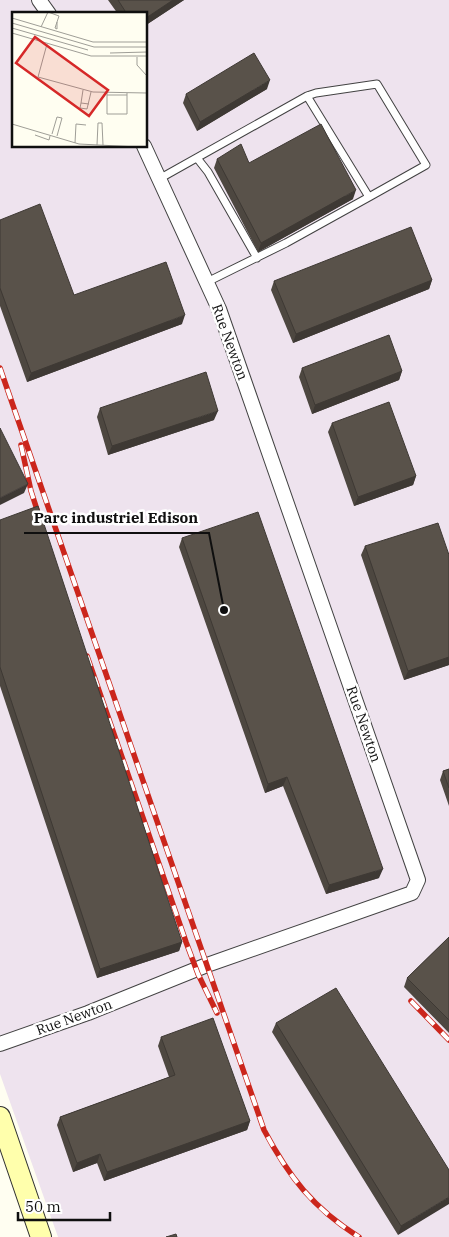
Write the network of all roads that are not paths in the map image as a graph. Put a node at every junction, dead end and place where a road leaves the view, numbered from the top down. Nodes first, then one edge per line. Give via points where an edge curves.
1 (39, 0) edge
2 (48, 12) edge
3 (307, 96) junction
4 (145, 148) edge
5 (197, 158) junction
6 (159, 179) junction
7 (368, 197) junction
8 (257, 258) junction
9 (207, 282) junction
10 (0, 1044) edge
11 (0, 1118) edge
12 (41, 1237) edge

1 - 2 street
3 - 5 lane
3 - 7 lane
3 - 7 lane via 377,84 382,92 426,165
4 - 6 street, Rue Newton
5 - 6 lane
5 - 8 lane
6 - 9 street, Rue Newton
7 - 8 lane
8 - 9 lane
9 - 10 street, Rue Newton via 418,880 412,893 207,965
11 - 12 street

